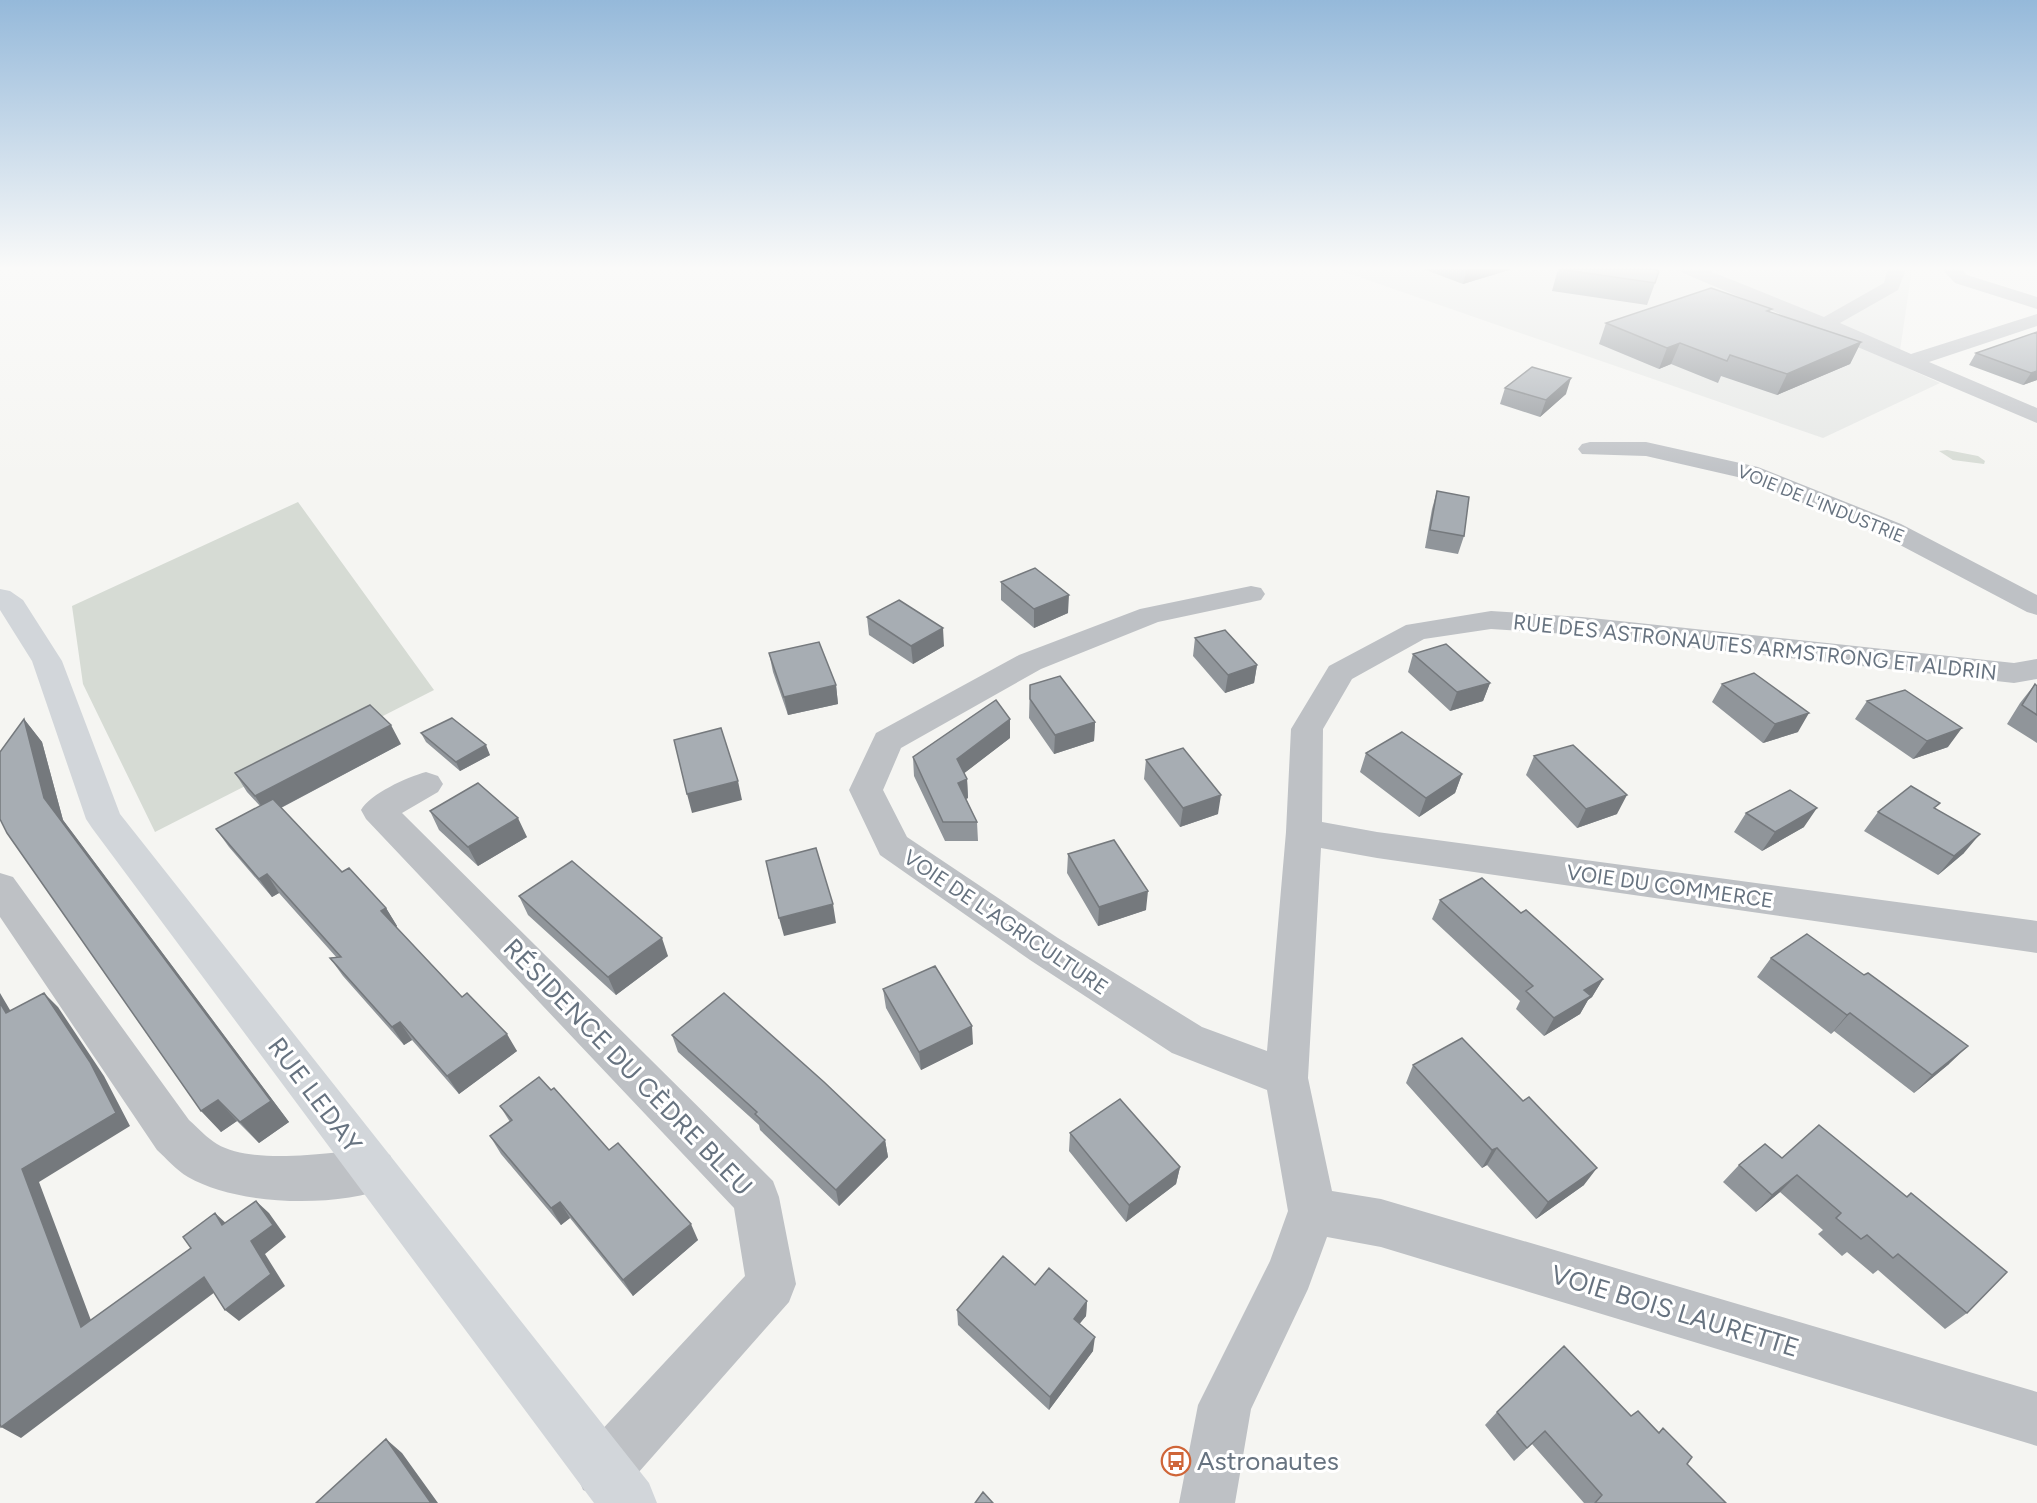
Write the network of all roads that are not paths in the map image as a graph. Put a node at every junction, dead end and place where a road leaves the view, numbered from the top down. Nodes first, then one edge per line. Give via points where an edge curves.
1 (1860, 339) edge
2 (1978, 339) edge
3 (1910, 361) junction
4 (2037, 416) edge
5 (1590, 449) dead end
6 (1251, 594) dead end
7 (0, 597) edge
8 (2037, 606) edge
9 (2037, 669) edge
10 (426, 784) dead end
11 (1304, 832) junction
12 (0, 887) edge
13 (2037, 937) edge
14 (1286, 1078) junction
15 (374, 1171) junction
16 (1312, 1211) junction
17 (2037, 1419) edge
18 (603, 1470) junction
19 (629, 1503) edge
20 (1207, 1503) edge

1 - 3 street
2 - 3 street
3 - 4 street
5 - 8 street, VOIE DE L'INDUSTRIE via 1646,449 1749,472 1892,530
6 - 14 street, VOIE DE L'AGRICULTURE via 1150,615 1030,662 888,741 866,790 893,846 1187,1040
7 - 15 main road, RUE LEDAY via 13,606 47,661 104,819
9 - 11 street, RUE DES ASTRONAUTES ARMSTRONG ET ALDRIN via 2014,673 1582,626 1491,620 1416,631 1340,673 1307,729
10 - 18 street, RÉSIDENCE DU CÈDRE BLEU via 378,810 756,1197 771,1284
11 - 13 street, VOIE DU COMMERCE
11 - 14 street, RUE DES ASTRONAUTES ARMSTRONG ET ALDRIN
12 - 15 street via 173,1135 207,1164 245,1175 299,1179
14 - 16 street, RUE DES ASTRONAUTES ARMSTRONG ET ALDRIN
15 - 18 main road, RUE LEDAY
16 - 17 street, VOIE BOIS LAURETTE via 1381,1223
16 - 20 street via 1291,1272 1225,1405
18 - 19 main road, RUE LEDAY

